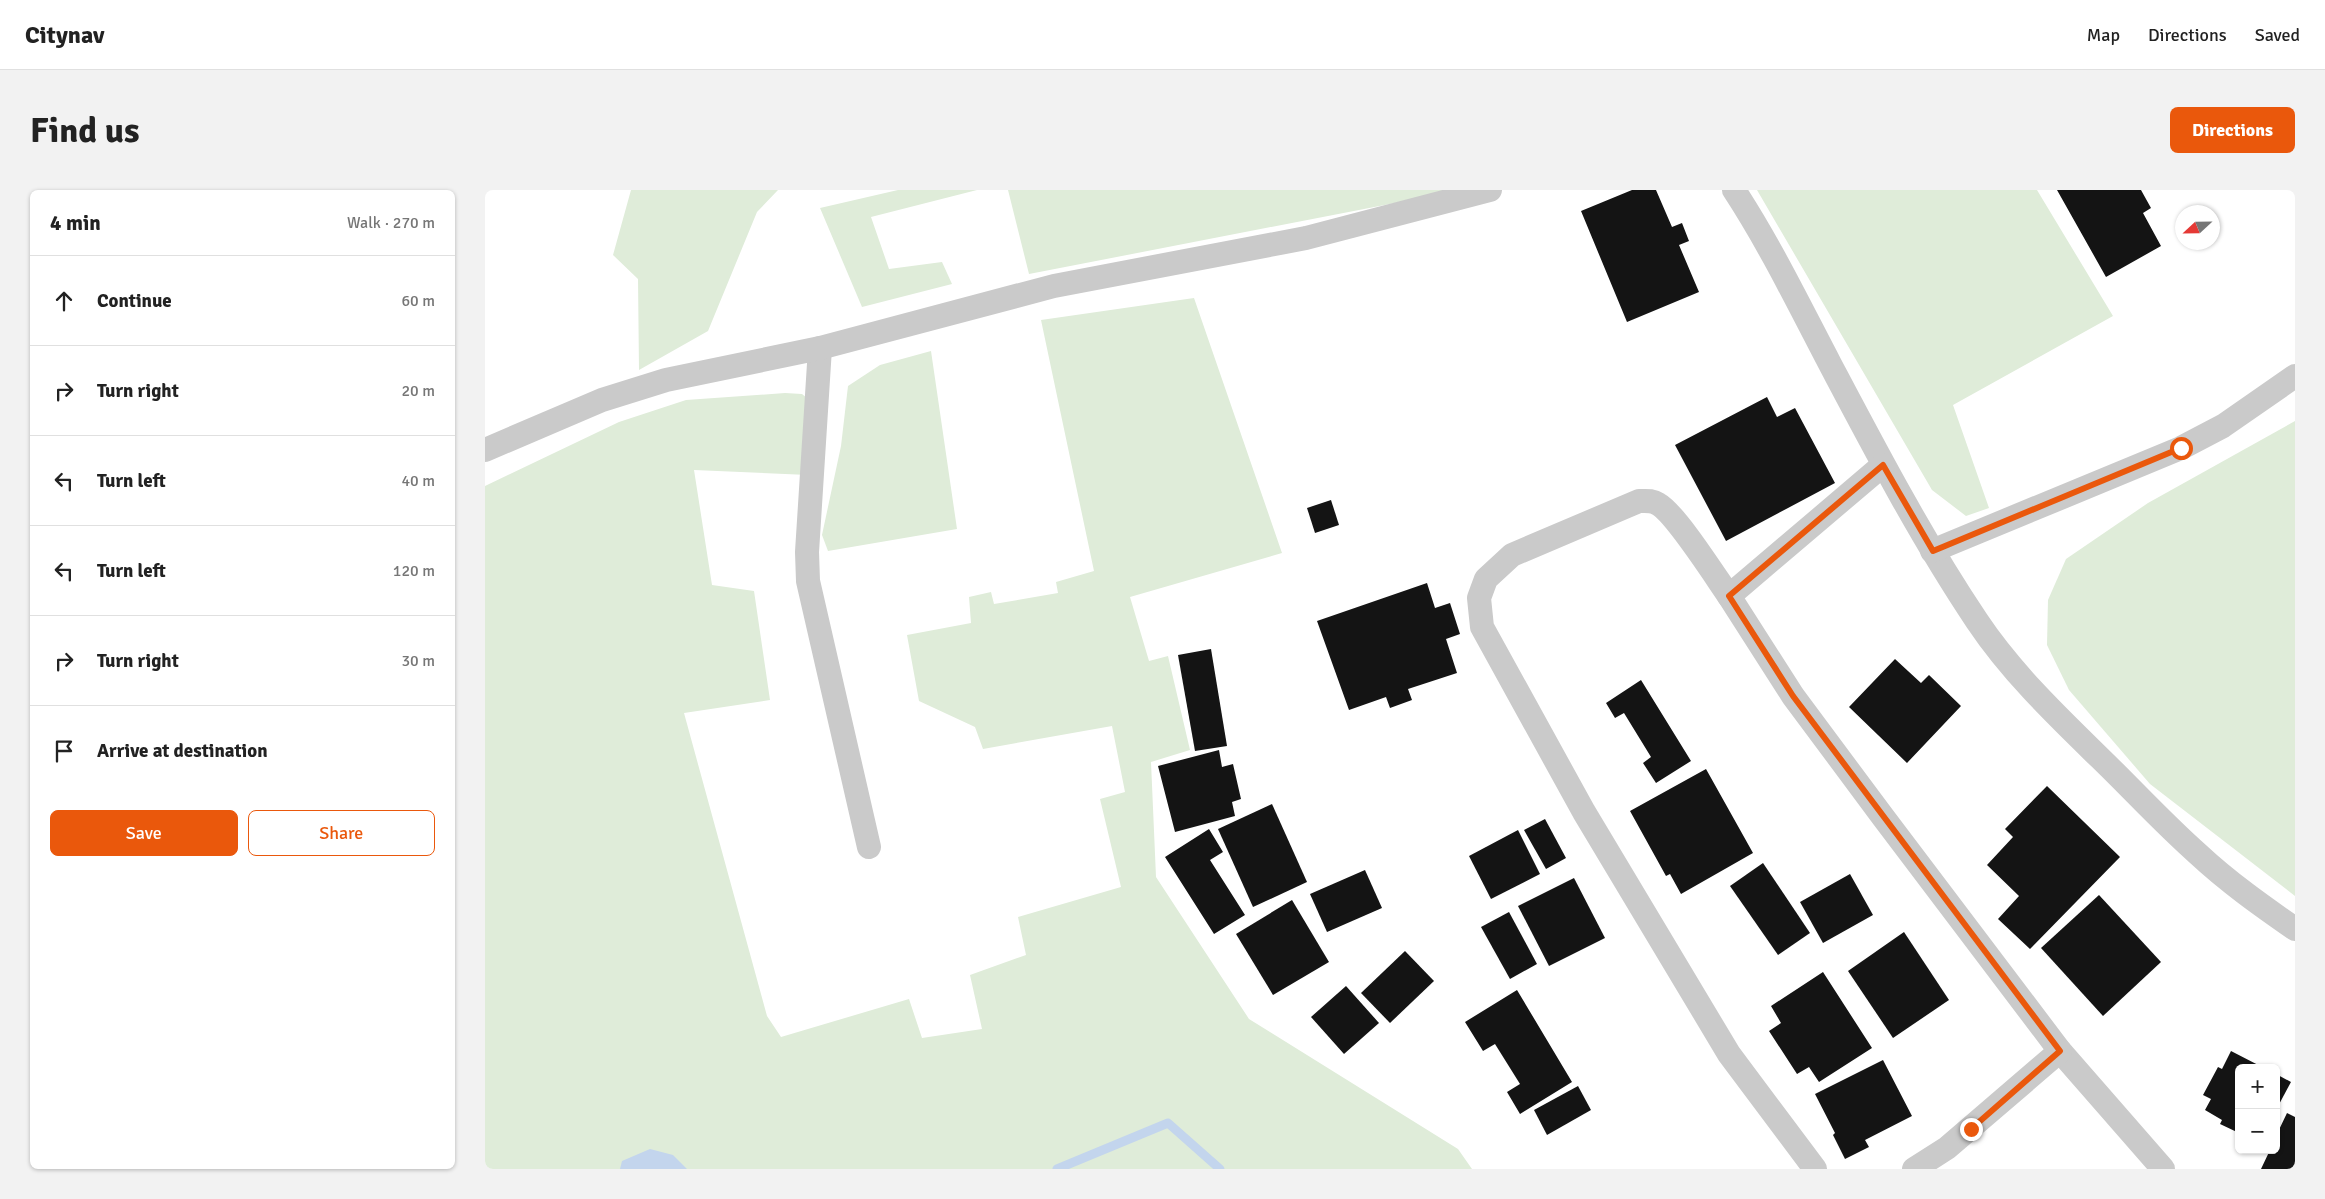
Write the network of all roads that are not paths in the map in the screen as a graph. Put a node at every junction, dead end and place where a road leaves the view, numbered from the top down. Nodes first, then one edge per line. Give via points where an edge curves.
1 (1490, 190) edge
2 (1734, 190) edge
3 (820, 348) junction
4 (2295, 376) edge
5 (485, 450) edge
6 (1883, 465) junction
7 (1933, 551) junction
8 (1729, 596) junction
9 (869, 847) dead end
10 (2295, 929) edge
11 (2060, 1051) junction
12 (1815, 1169) edge
13 (1913, 1169) edge
14 (2163, 1169) edge

1 - 3 street via 1306,238 1054,286
2 - 6 street via 1783,274
3 - 5 street via 666,380 602,400
3 - 9 street via 808,581
4 - 7 street via 2223,426 2181,448
6 - 7 street
6 - 8 street
7 - 10 street via 1979,624 2026,682 2066,724 2198,855
8 - 11 street via 1793,696
8 - 12 street via 1672,516 1660,504 1639,501 1512,555 1486,579 1479,598 1482,627 1584,812 1729,1054
11 - 13 street via 1947,1148
11 - 14 street

